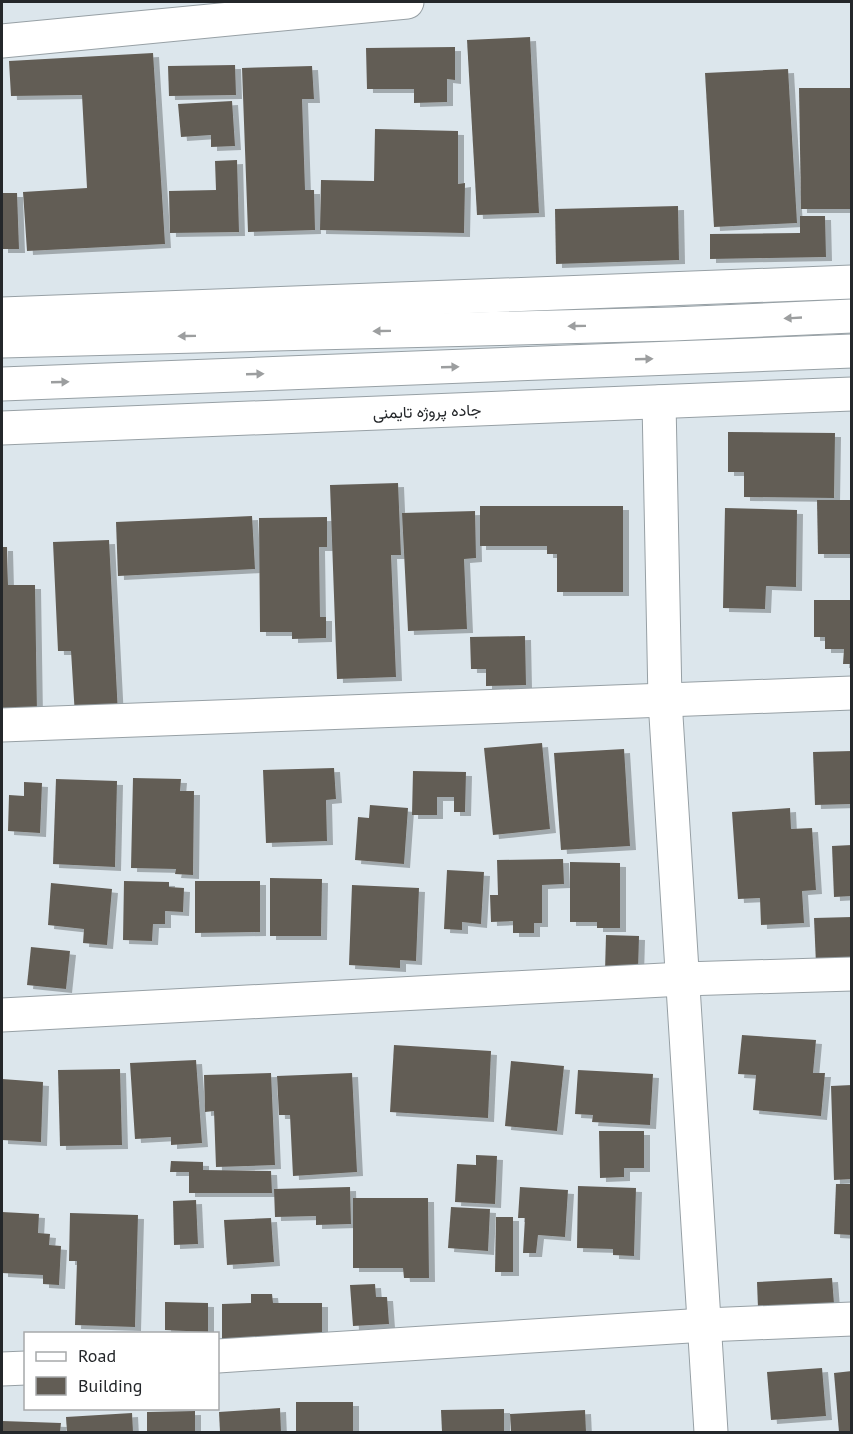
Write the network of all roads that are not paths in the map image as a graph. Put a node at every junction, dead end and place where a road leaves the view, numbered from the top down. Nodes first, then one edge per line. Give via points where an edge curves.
1 (407, 2) edge
2 (2, 41) edge
3 (852, 282) edge
4 (2, 314) edge
5 (852, 316) edge
6 (2, 341) edge
7 (852, 351) edge
8 (2, 384) edge
9 (852, 394) edge
10 (658, 402) junction
11 (2, 428) edge
12 (852, 693) edge
13 (665, 700) junction
14 (2, 725) edge
15 (852, 974) edge
16 (683, 979) junction
17 (2, 1015) edge
18 (852, 1319) edge
19 (705, 1325) junction
20 (219, 1356) edge
21 (24, 1368) edge
22 (2, 1370) edge
23 (711, 1432) edge

1 - 2 street
3 - 4 street
5 -> 6 street
8 -> 7 street
9 - 10 street, جاده پروژه تایمنی
10 - 11 street, جاده پروژه تایمنی
10 - 13 street
12 - 13 street
13 - 14 street
13 - 16 street
15 - 16 street
16 - 17 street
16 - 19 street
18 - 19 street
19 - 20 street
19 - 23 street
21 - 22 street

